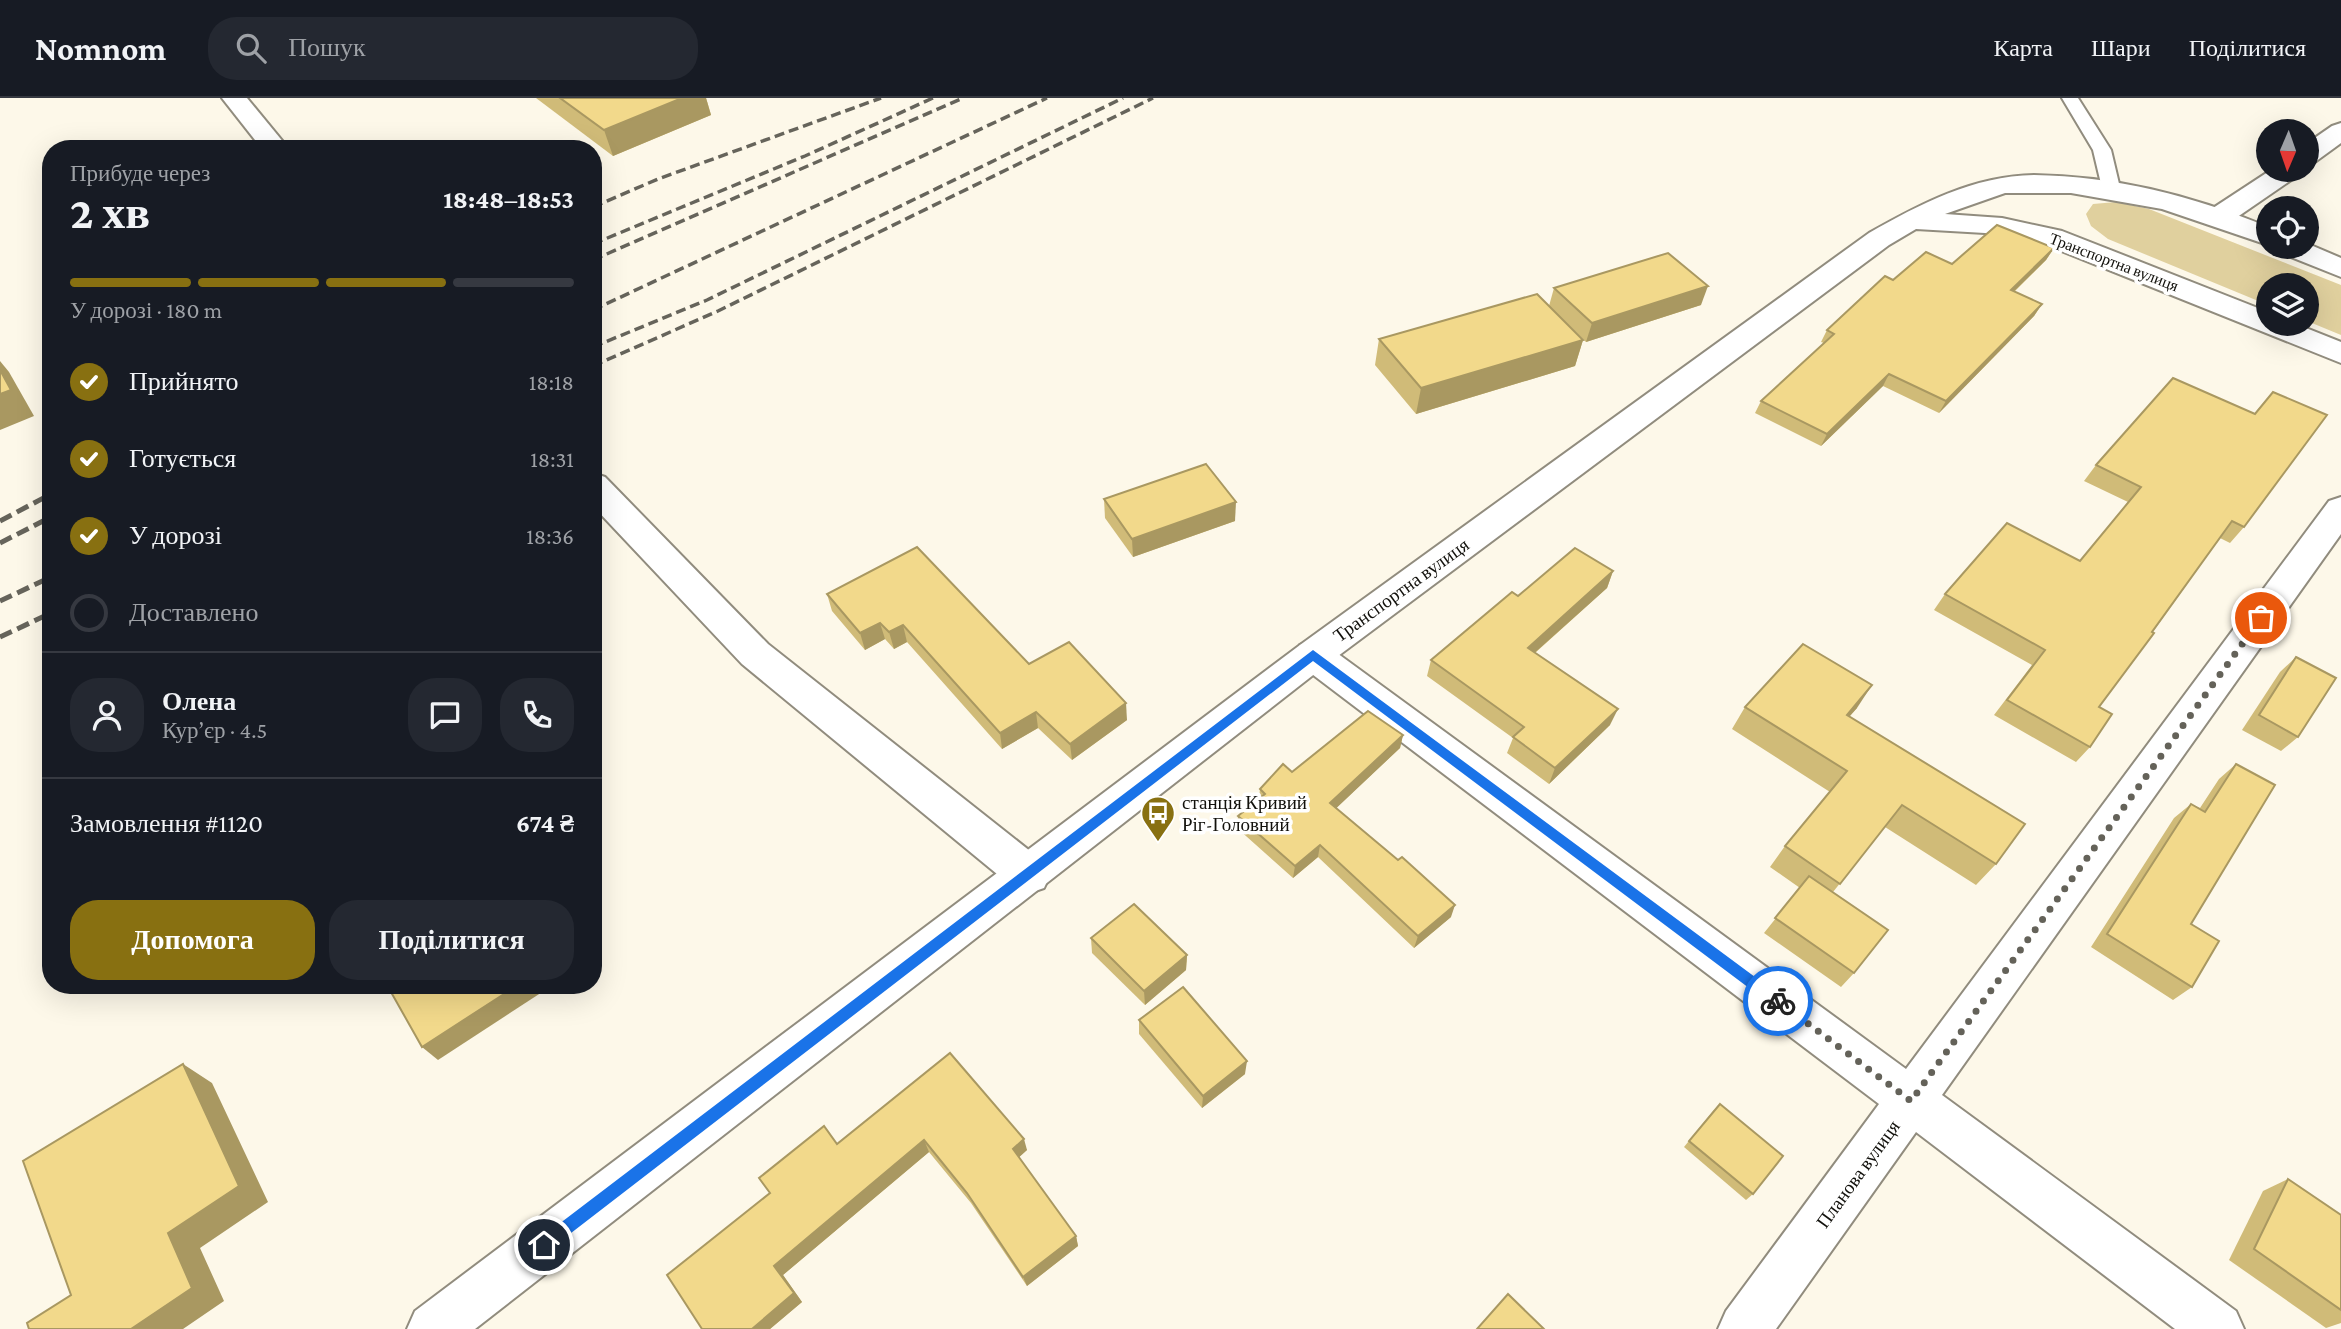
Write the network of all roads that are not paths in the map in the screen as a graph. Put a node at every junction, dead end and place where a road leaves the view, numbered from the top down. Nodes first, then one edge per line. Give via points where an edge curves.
1 (233, 98) edge
2 (2070, 98) edge
3 (2341, 131) edge
4 (268, 140) edge
5 (2319, 147) edge
6 (2270, 182) edge
7 (2110, 188) junction
8 (2220, 216) junction
9 (1912, 220) junction
10 (2256, 232) edge
11 (2319, 259) edge
12 (2341, 268) edge
13 (2256, 318) edge
14 (2300, 336) edge
15 (2341, 353) edge
16 (602, 494) edge
17 (2341, 509) edge
18 (1313, 655) junction
19 (1029, 875) junction
20 (1911, 1101) junction
21 (433, 1329) edge
22 (1744, 1329) edge
23 (2218, 1329) edge

1 - 4 street
2 - 7 lane via 2102,150
3 - 5 street
6 - 8 street
7 - 8 street, Транспортна вулиця
7 - 9 street, Транспортна вулиця via 2044,183 1998,186 1958,198
8 - 10 street, Транспортна вулиця
9 - 13 street, Транспортна вулиця via 2002,226 2052,237
9 - 18 street, Транспортна вулиця via 1879,239
11 - 12 street
14 - 15 street, Транспортна вулиця
16 - 19 street via 755,654
17 - 20 street, Планова вулиця
18 - 19 street, Транспортна вулиця
18 - 20 street
19 - 21 street, Транспортна вулиця
20 - 22 street, Планова вулиця
20 - 23 street

